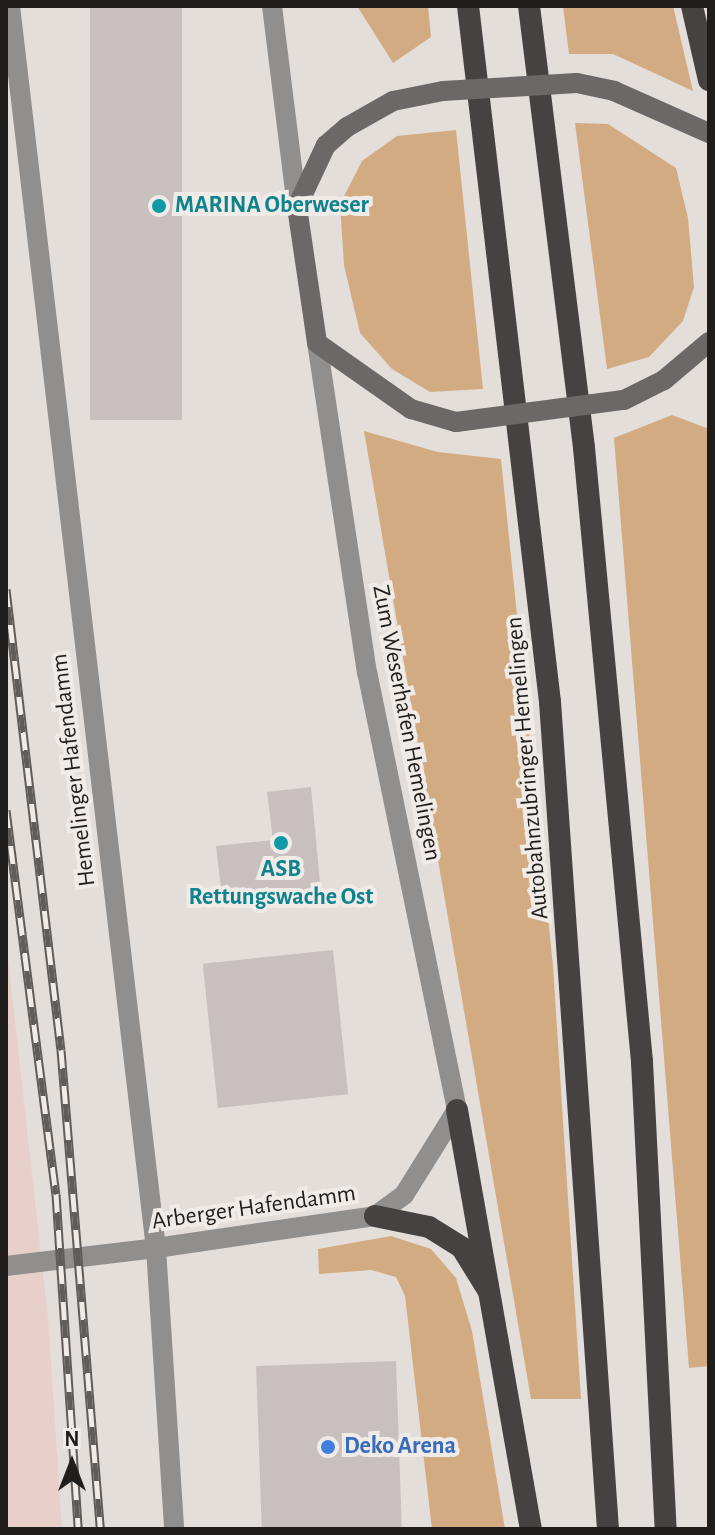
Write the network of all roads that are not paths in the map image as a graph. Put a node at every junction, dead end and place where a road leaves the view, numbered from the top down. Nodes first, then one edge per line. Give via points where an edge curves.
1 (10, 6) edge
2 (272, 6) edge
3 (468, 6) edge
4 (529, 6) edge
5 (692, 6) edge
6 (709, 80) edge
7 (709, 133) edge
8 (297, 207) junction
9 (709, 342) edge
10 (317, 343) junction
11 (457, 1110) junction
12 (375, 1216) junction
13 (156, 1248) junction
14 (6, 1266) edge
15 (495, 1302) junction
16 (174, 1529) edge
17 (531, 1529) edge
18 (608, 1529) edge
19 (666, 1529) edge

1 - 13 street, Hemelinger Hafendamm
2 - 8 street
3 - 18 highway, Autobahnzubringer Hemelingen via 550,702
4 - 19 highway via 584,448 639,1030
5 - 6 highway
7 - 8 main road, bridge via 614,91 577,83 443,91 393,101 347,127 326,145
8 - 10 main road
9 - 10 main road, bridge via 664,380 624,400 456,422 411,409
10 - 11 street, Zum Weserhafen Hemelingen via 367,673
11 - 12 street, Arberger Hafendamm via 404,1195
11 - 15 highway
12 - 13 street, Arberger Hafendamm
12 - 15 highway via 429,1227 462,1248
13 - 14 street, Arberger Hafendamm
13 - 16 street, Hemelinger Hafendamm
15 - 17 highway

